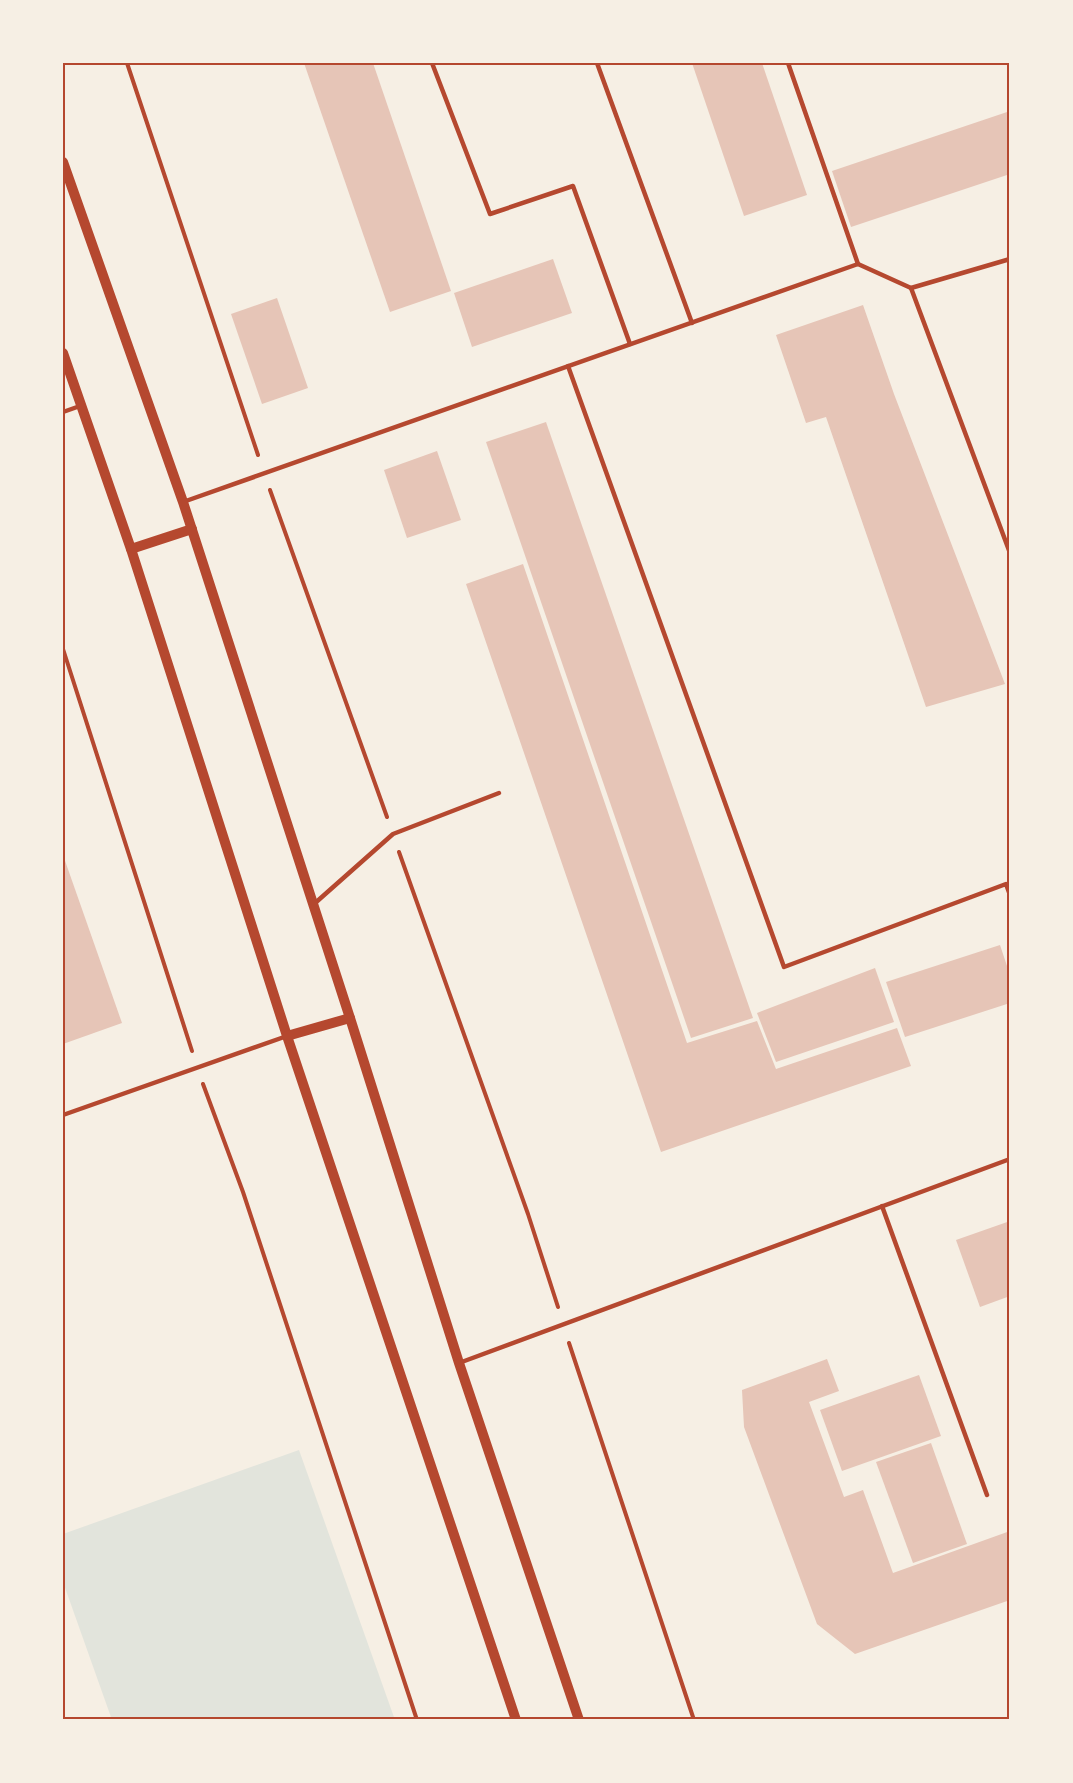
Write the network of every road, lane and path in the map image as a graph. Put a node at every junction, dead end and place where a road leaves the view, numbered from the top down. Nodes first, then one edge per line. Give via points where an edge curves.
1 (127, 63) edge
2 (432, 63) edge
3 (597, 63) edge
4 (788, 63) edge
5 (63, 162) edge
6 (1010, 259) edge
7 (858, 264) junction
8 (911, 288) junction
9 (692, 323) junction
10 (630, 344) junction
11 (63, 353) edge
12 (568, 366) junction
13 (81, 406) junction
14 (63, 412) edge
15 (264, 473) junction
16 (183, 502) junction
17 (192, 530) junction
18 (131, 549) junction
19 (1010, 553) edge
20 (63, 649) edge
21 (499, 793) dead end
22 (393, 834) junction
23 (1010, 895) edge
24 (314, 904) junction
25 (350, 1018) junction
26 (287, 1036) junction
27 (198, 1068) junction
28 (63, 1115) edge
29 (1010, 1159) edge
30 (882, 1206) junction
31 (563, 1324) junction
32 (459, 1363) junction
33 (987, 1495) dead end
34 (417, 1720) edge
35 (516, 1720) edge
36 (579, 1720) edge
37 (694, 1720) edge

1 - 15 path
2 - 10 lane via 490,214 573,186
3 - 9 lane
4 - 7 lane
5 - 16 street
6 - 8 lane
7 - 8 lane
7 - 9 lane
8 - 19 lane
9 - 10 lane
10 - 12 lane
11 - 13 street
12 - 15 lane
12 - 23 lane via 784,967 1006,884
13 - 14 lane
13 - 18 street
15 - 16 lane
15 - 22 path
16 - 17 street
17 - 18 street
17 - 24 street
18 - 26 street
20 - 27 path
21 - 22 lane
22 - 24 lane
22 - 31 path
24 - 25 street
25 - 26 street
25 - 32 street
26 - 27 lane
26 - 35 street
27 - 28 lane
27 - 34 path via 243,1192
29 - 30 lane
30 - 31 lane
30 - 33 lane
31 - 32 lane
31 - 37 path
32 - 36 street

